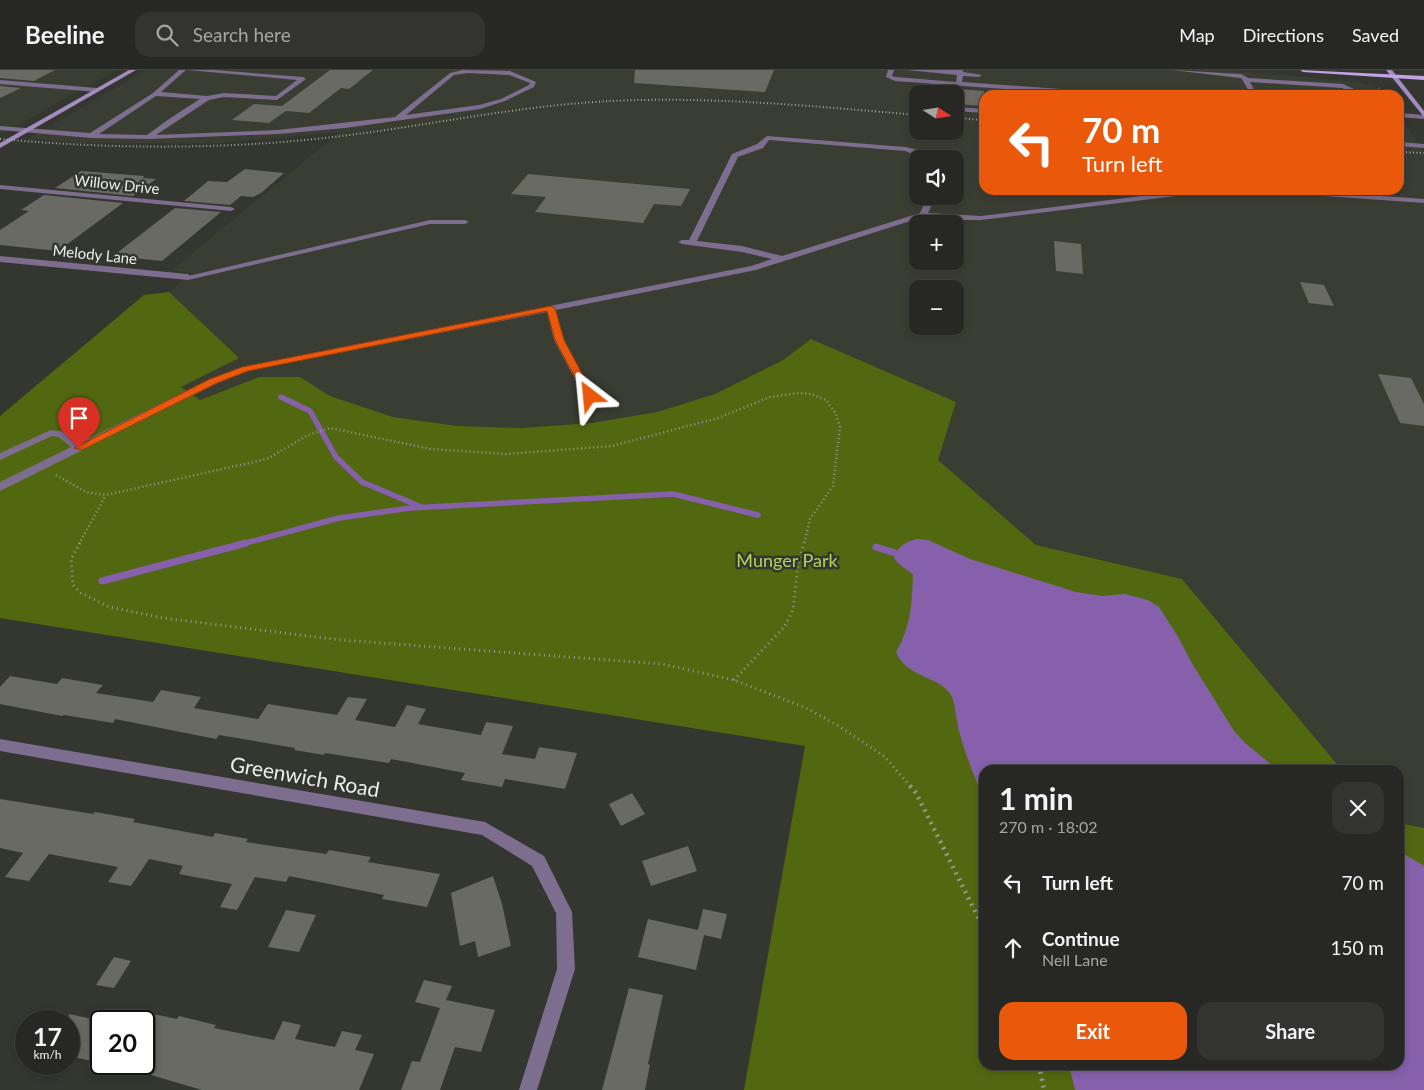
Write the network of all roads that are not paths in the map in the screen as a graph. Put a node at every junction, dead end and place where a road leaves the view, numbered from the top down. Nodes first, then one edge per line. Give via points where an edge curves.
1 (133, 70) edge
2 (183, 70) edge
3 (192, 70) edge
4 (891, 70) edge
5 (910, 70) edge
6 (1175, 70) edge
7 (1303, 70) edge
8 (1389, 70) edge
9 (1408, 70) edge
10 (1424, 71) edge
11 (960, 72) edge
12 (979, 72) edge
13 (1394, 76) junction
14 (1424, 78) edge
15 (1246, 80) junction
16 (0, 82) edge
17 (959, 84) junction
18 (978, 85) junction
19 (97, 90) junction
20 (1007, 90) edge
21 (1251, 90) edge
22 (1352, 90) edge
23 (156, 94) junction
24 (207, 98) junction
25 (964, 110) edge
26 (979, 111) edge
27 (1404, 115) edge
28 (1424, 116) edge
29 (398, 118) junction
30 (0, 128) edge
31 (27, 130) junction
32 (91, 136) junction
33 (149, 137) junction
34 (1404, 144) edge
35 (0, 146) edge
36 (1424, 146) edge
37 (909, 150) edge
38 (0, 186) edge
39 (1167, 195) edge
40 (1338, 195) edge
41 (1424, 201) edge
42 (928, 205) edge
43 (231, 210) dead end
44 (923, 215) edge
45 (964, 218) edge
46 (909, 219) edge
47 (465, 222) dead end
48 (682, 242) dead end
49 (692, 243) junction
50 (0, 259) edge
51 (782, 259) junction
52 (551, 308) junction
53 (590, 396) dead end
54 (79, 448) junction
55 (0, 457) edge
56 (0, 487) edge
57 (0, 745) edge
58 (528, 1090) edge

1 - 19 main road
2 - 23 street
3 - 24 street via 303,79 277,98
4 - 17 street via 889,76 894,79
5 - 11 street
6 - 15 street via 1238,75
7 - 13 main road
8 - 13 main road
9 - 10 main road
11 - 12 street
11 - 17 street
12 - 18 street
13 - 14 main road
13 - 28 main road
15 - 21 street
15 - 22 street via 1275,85 1343,86
16 - 19 street
17 - 18 street
18 - 20 street
19 - 31 main road
23 - 24 street
23 - 32 street
24 - 33 street
25 - 26 street
27 - 28 street
29 - 29 street via 503,100 532,86 533,82 510,73 468,71 452,74
29 - 33 street via 278,132
30 - 31 street
31 - 32 street
31 - 35 main road
32 - 33 street
34 - 36 street
37 - 49 street via 767,138 760,146 735,156
38 - 43 street, Willow Drive
39 - 45 street
40 - 41 street
42 - 44 street
46 - 51 street
47 - 50 street, Melody Lane via 430,222 188,277
48 - 49 street
49 - 51 street via 742,248
51 - 52 street via 753,268
52 - 53 street via 560,340
52 - 54 street via 245,369
54 - 55 street via 62,434 51,433
54 - 56 street
57 - 58 street, Greenwich Road via 485,829 538,861 564,912 566,969

